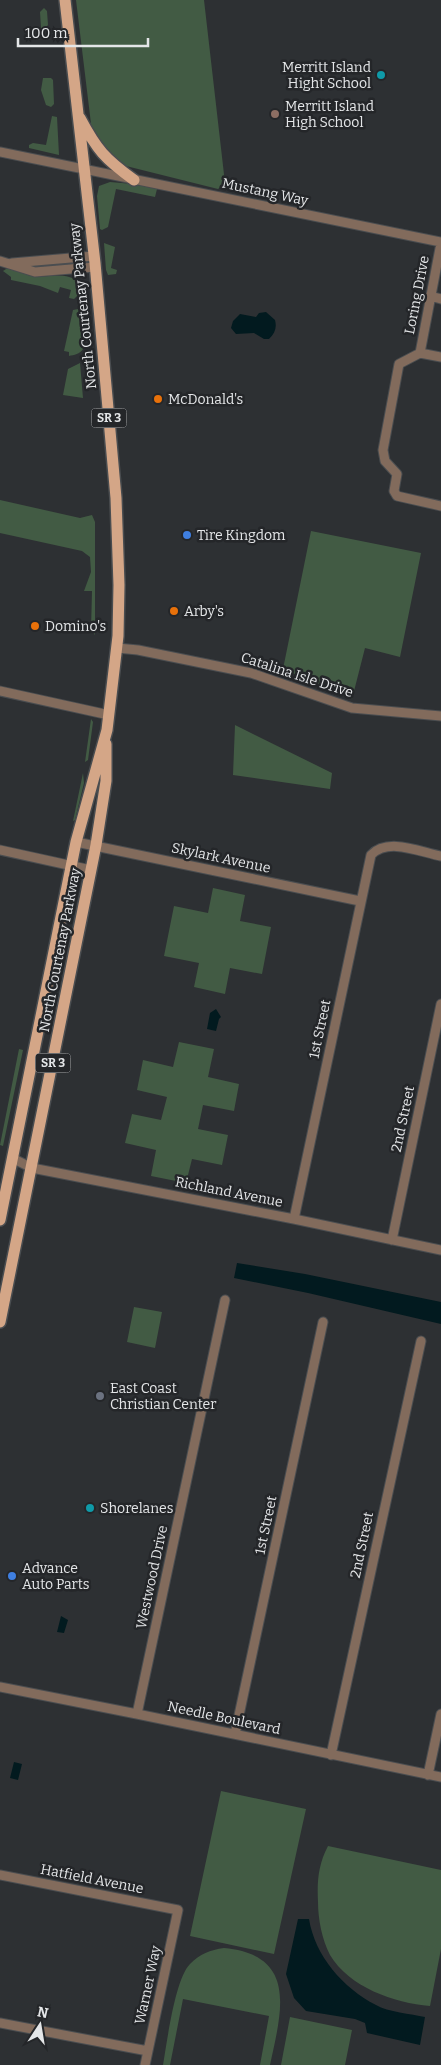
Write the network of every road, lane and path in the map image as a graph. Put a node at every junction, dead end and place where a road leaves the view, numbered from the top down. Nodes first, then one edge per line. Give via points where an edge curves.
1 (65, 0) edge
2 (77, 113) junction
3 (0, 152) edge
4 (84, 170) junction
5 (134, 180) junction
6 (441, 242) edge
7 (95, 261) junction
8 (4, 262) edge
9 (430, 296) junction
10 (441, 299) edge
11 (420, 353) junction
12 (441, 358) edge
13 (441, 506) edge
14 (117, 648) junction
15 (0, 692) edge
16 (109, 715) junction
17 (441, 716) edge
18 (106, 730) junction
19 (76, 842) junction
20 (96, 845) junction
21 (0, 850) edge
22 (441, 856) edge
23 (71, 866) junction
24 (91, 870) junction
25 (360, 902) junction
26 (441, 1004) edge
27 (12, 1158) junction
28 (32, 1168) junction
29 (294, 1219) junction
30 (0, 1220) edge
31 (392, 1240) junction
32 (441, 1250) edge
33 (225, 1300) dead end
34 (0, 1322) edge
35 (323, 1322) dead end
36 (421, 1341) dead end
37 (0, 1687) edge
38 (137, 1714) junction
39 (441, 1714) edge
40 (235, 1734) junction
41 (331, 1755) junction
42 (428, 1775) junction
43 (441, 1777) edge
44 (0, 1875) edge
45 (178, 1910) joint
46 (0, 2023) edge
47 (148, 2051) junction
48 (145, 2065) edge

1 - 2 main road, North Courtenay Parkway / SR 3
2 - 4 main road, North Courtenay Parkway / SR 3
2 - 5 main road via 95,145 111,163
3 - 4 street, Mustang Way
4 - 5 street, Mustang Way
4 - 7 main road, North Courtenay Parkway / SR 3
5 - 6 street, Mustang Way
6 - 9 street, Loring Drive
7 - 8 street via 35,272
7 - 14 main road, North Courtenay Parkway / SR 3 via 116,498
9 - 10 street
9 - 11 street, Loring Drive
11 - 12 street, Loring Drive
11 - 13 street, Loring Drive via 399,364 383,450 385,461 397,474 394,491 397,496
14 - 16 main road, North Courtenay Parkway / SR 3
14 - 17 street, Catalina Isle Drive via 251,673 352,708
15 - 16 street
16 - 18 main road, North Courtenay Parkway / SR 3
18 - 19 main road, North Courtenay Parkway / SR 3
18 - 20 main road, North Courtenay Parkway / SR 3 via 106,781
19 - 20 street, Skylark Avenue
19 - 23 main road, North Courtenay Parkway / SR 3
20 - 24 main road, North Courtenay Parkway / SR 3
20 - 25 street, Skylark Avenue
21 - 23 street
22 - 25 street, 1st Street via 393,846 380,848 371,855
23 - 24 street
23 - 27 main road, North Courtenay Parkway / SR 3
24 - 28 main road, North Courtenay Parkway / SR 3
25 - 29 street, 1st Street
26 - 31 street, 2nd Street
27 - 28 street, Richland Avenue
27 - 30 main road, North Courtenay Parkway / SR 3
28 - 29 street, Richland Avenue
28 - 34 main road, North Courtenay Parkway / SR 3
29 - 31 street, Richland Avenue
31 - 32 street, Richland Avenue
33 - 38 street, Westwood Drive
35 - 40 street, 1st Street
36 - 41 street, 2nd Street
37 - 38 street, Needle Boulevard
38 - 40 street, Needle Boulevard
39 - 42 street
40 - 41 street, Needle Boulevard
41 - 42 street, Needle Boulevard
42 - 43 street, Needle Boulevard
44 - 45 street, Hatfield Avenue
45 - 47 street, Warner Way
46 - 47 street
47 - 48 street, Warner Way

